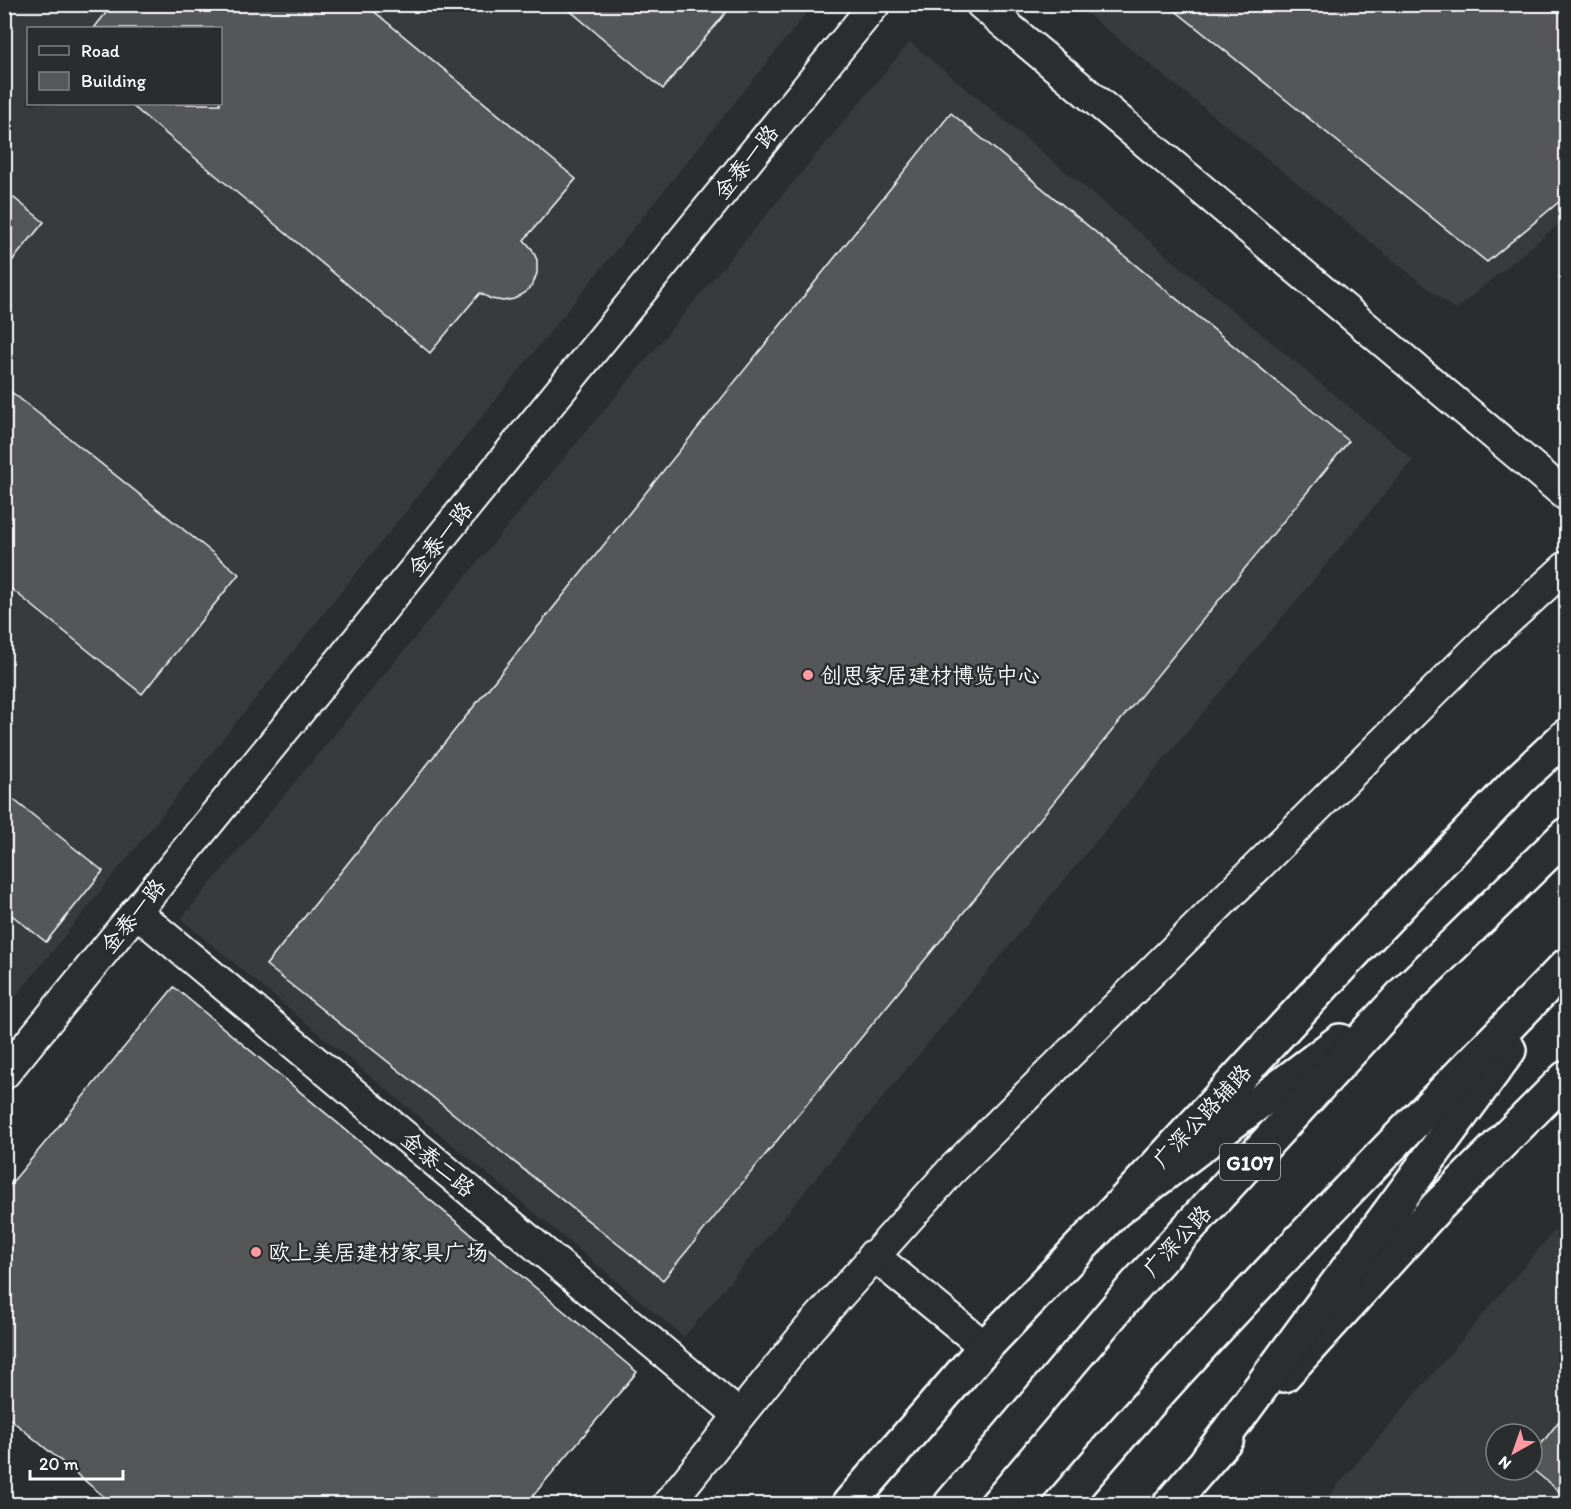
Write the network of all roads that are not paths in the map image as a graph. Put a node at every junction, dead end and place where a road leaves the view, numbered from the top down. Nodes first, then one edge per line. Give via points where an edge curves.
1 (875, 4) edge
2 (981, 4) edge
3 (1566, 495) edge
4 (1566, 567) edge
5 (1566, 736) edge
6 (1566, 835) edge
7 (136, 912) junction
8 (1566, 966) edge
9 (1566, 972) edge
10 (1406, 991) junction
11 (4, 1074) edge
12 (1566, 1078) edge
13 (1114, 1211) junction
14 (873, 1255) junction
15 (985, 1347) junction
16 (739, 1415) junction
17 (1208, 1459) junction
18 (683, 1499) edge
19 (849, 1504) edge
20 (951, 1504) edge
21 (1061, 1504) edge
22 (1170, 1504) edge

1 - 7 street, 金泰一路
2 - 3 street
4 - 14 street via 1483,643 1040,1081
5 - 13 main road, 广深公路辅路 via 1342,965
6 - 10 main road, 广深公路 / G107
7 - 11 street, 金泰一路
7 - 16 street, 金泰二路
8 - 21 main road via 1138,1414
9 - 17 main road
10 - 13 main road
10 - 20 main road, 广深公路 / G107 via 1136,1286
12 - 17 main road via 1436,1208
13 - 15 main road, 广深公路辅路
14 - 15 street
14 - 16 street
15 - 19 main road, 广深公路辅路
16 - 18 street
17 - 22 main road

